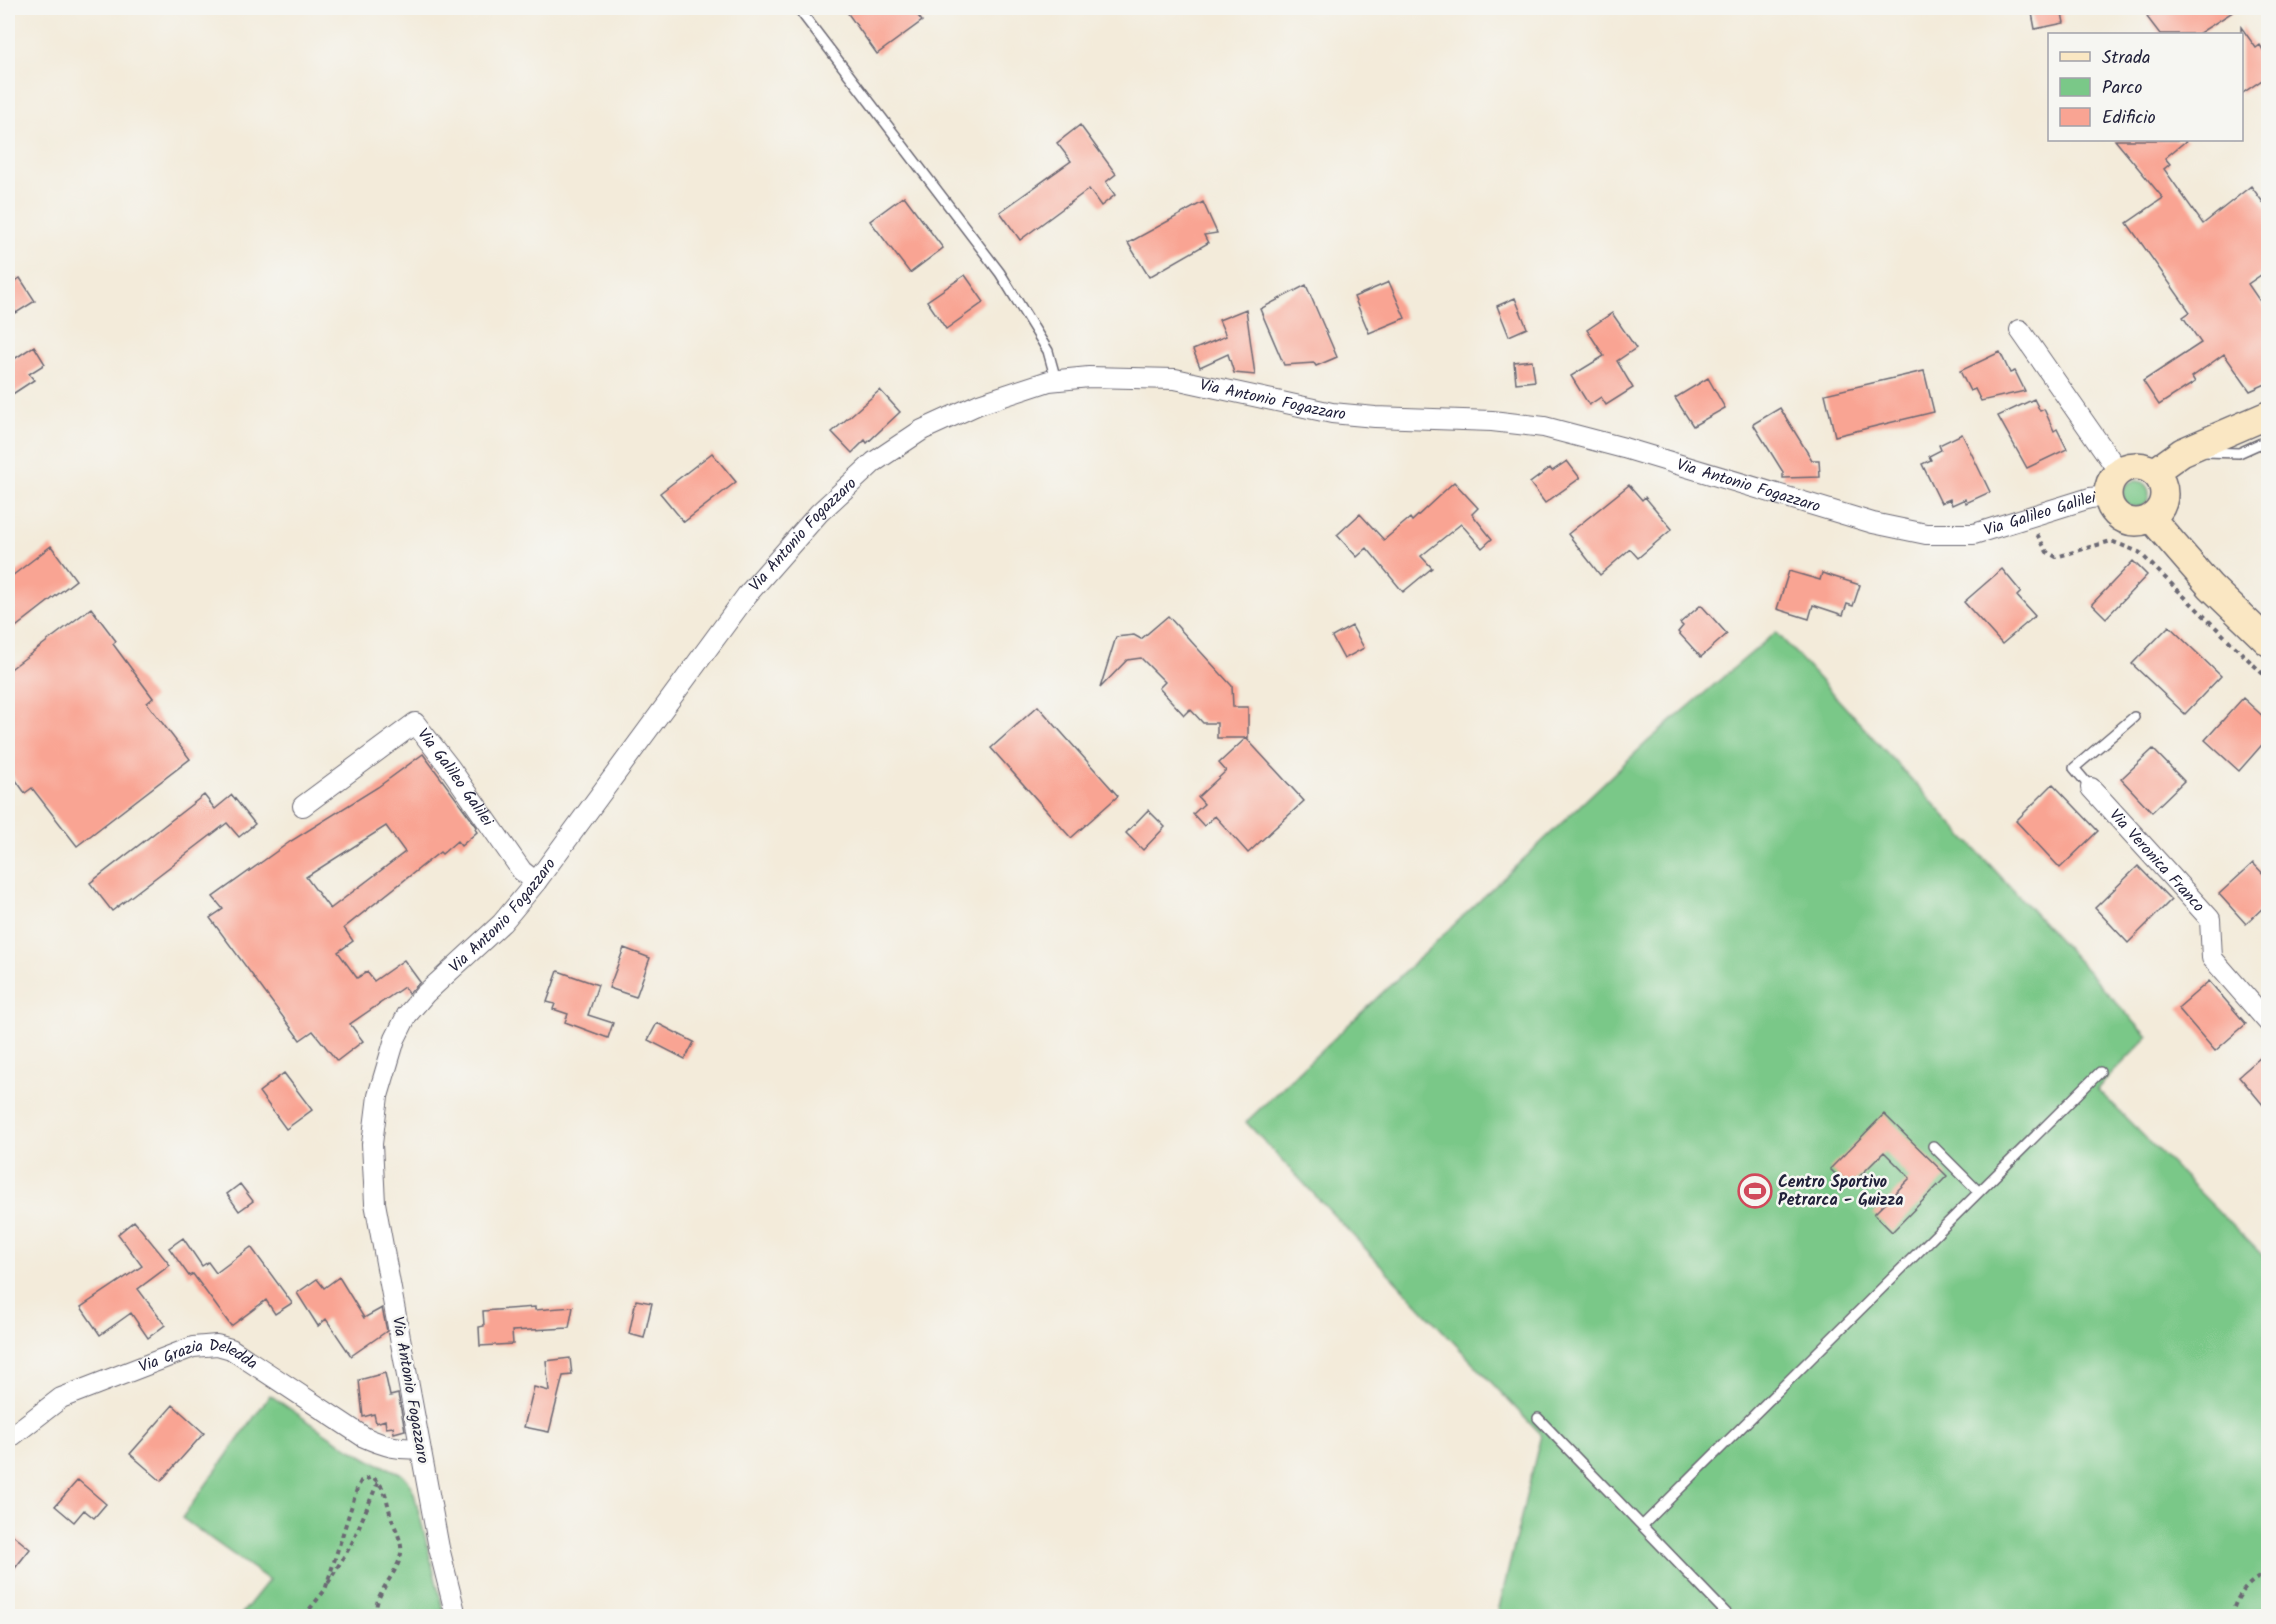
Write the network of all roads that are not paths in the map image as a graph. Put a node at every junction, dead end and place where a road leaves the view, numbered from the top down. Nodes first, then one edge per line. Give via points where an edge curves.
1 (798, 8) edge
2 (2020, 330) dead end
3 (1056, 380) junction
4 (2268, 415) edge
5 (2268, 440) edge
6 (2181, 452) junction
7 (2154, 472) junction
8 (2114, 484) junction
9 (2151, 518) junction
10 (1974, 534) joint
11 (2268, 642) edge
12 (2134, 717) dead end
13 (2091, 788) joint
14 (303, 806) dead end
15 (536, 882) junction
16 (2268, 1022) edge
17 (2100, 1072) dead end
18 (1933, 1146) dead end
19 (1979, 1192) junction
20 (1538, 1418) dead end
21 (8, 1439) edge
22 (420, 1448) junction
23 (1642, 1526) junction
24 (456, 1617) edge
25 (1729, 1617) edge

1 - 3 lane via 1000,273 1048,351
2 - 8 street
3 - 10 street, Via Antonio Fogazzaro via 1115,376 1175,379 1332,413 1544,427 1873,522 1926,534
3 - 15 street, Via Antonio Fogazzaro via 980,404 922,430 874,462 819,513 747,595
4 - 6 street
5 - 6 lane via 2239,453
6 - 7 street
7 - 8 street, Via Galileo Galilei via 2134,466
7 - 9 street via 2164,495
8 - 9 street, Via Galileo Galilei via 2113,510 2120,517 2139,522
8 - 10 street, Via Galileo Galilei via 2090,498
9 - 11 street via 2210,586
12 - 13 lane via 2074,768
13 - 16 street, Via Veronica Franco via 2210,919 2212,958
14 - 15 street, Via Galileo Galilei via 415,723 522,871
15 - 22 street, Via Antonio Fogazzaro via 502,923 407,1015 395,1039 378,1096 372,1144 375,1203
17 - 19 lane
18 - 19 lane
19 - 23 lane
20 - 23 lane
21 - 22 street, Via Grazia Deledda via 61,1398 193,1347 217,1345 231,1349 364,1437 402,1450
22 - 24 street, Via Antonio Fogazzaro
23 - 25 lane

